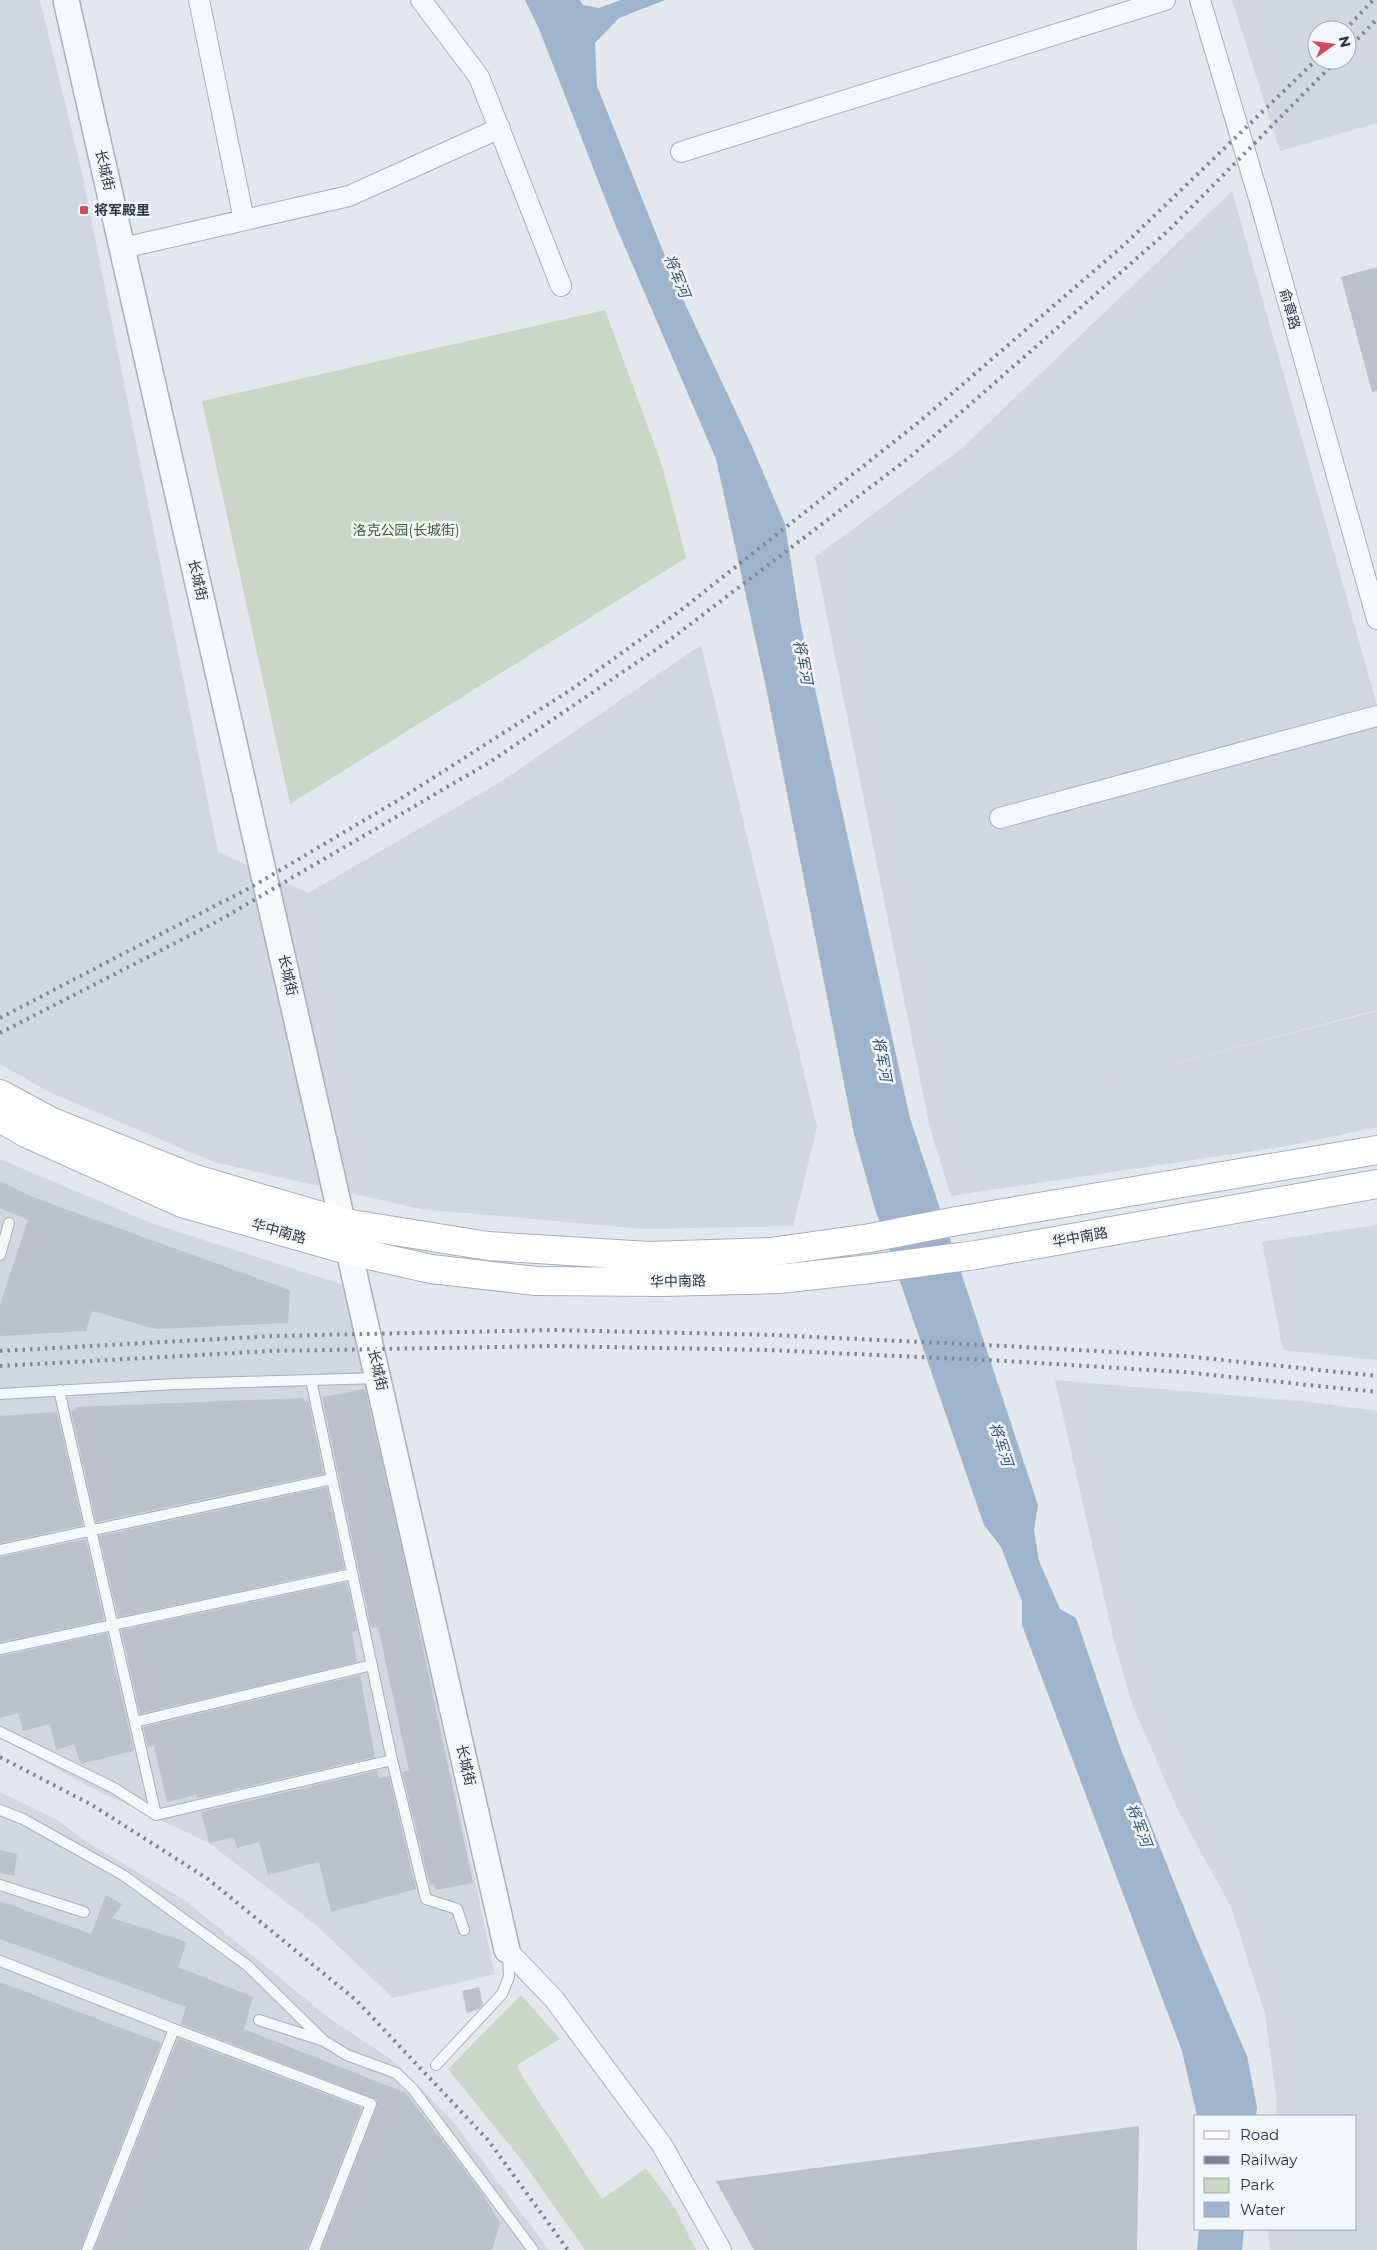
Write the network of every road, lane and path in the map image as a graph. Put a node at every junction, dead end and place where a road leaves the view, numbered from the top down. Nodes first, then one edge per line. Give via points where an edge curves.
1 (66, 0) edge
2 (199, 0) edge
3 (422, 0) edge
4 (1165, 0) edge
5 (1200, 0) edge
6 (500, 128) junction
7 (680, 152) dead end
8 (244, 220) junction
9 (123, 248) junction
10 (561, 286) dead end
11 (1377, 619) edge
12 (1377, 716) edge
13 (1000, 818) dead end
14 (0, 1094) edge
15 (0, 1118) edge
16 (1377, 1150) edge
17 (1377, 1184) edge
18 (9, 1223) dead end
19 (345, 1223) junction
20 (351, 1251) junction
21 (0, 1255) edge
22 (380, 1378) junction
23 (311, 1380) junction
24 (59, 1390) junction
25 (0, 1394) edge
26 (332, 1479) junction
27 (91, 1530) junction
28 (0, 1550) edge
29 (352, 1574) junction
30 (113, 1627) junction
31 (0, 1650) edge
32 (372, 1665) junction
33 (134, 1722) junction
34 (0, 1732) edge
35 (392, 1760) junction
36 (0, 1810) edge
37 (156, 1815) junction
38 (0, 1885) edge
39 (84, 1912) dead end
40 (464, 1930) dead end
41 (508, 1950) junction
42 (0, 1962) edge
43 (259, 2020) dead end
44 (174, 2030) junction
45 (324, 2041) junction
46 (436, 2065) dead end
47 (530, 2248) edge
48 (86, 2250) edge
49 (314, 2250) edge
50 (721, 2250) edge

1 - 9 street, 长城街
2 - 8 street
3 - 6 street via 478,77
4 - 7 street
5 - 11 street, 俞章路 via 1262,205
6 - 8 street via 349,196
6 - 10 street
8 - 9 street
9 - 19 street, 长城街
12 - 13 street
14 - 19 main road, 华中南路 via 52,1122 195,1180
15 - 20 main road, 华中南路 via 182,1203
16 - 19 main road, 华中南路 via 870,1238 770,1252 648,1256 488,1246
17 - 20 main road, 华中南路 via 976,1255 778,1279 536,1281 431,1269
18 - 21 lane
19 - 20 street, 长城街
20 - 22 street, 长城街
22 - 23 lane
22 - 41 street, 长城街
23 - 24 lane
23 - 26 lane
24 - 25 lane
24 - 27 lane
26 - 27 lane
26 - 29 lane
27 - 28 lane
27 - 30 lane
29 - 30 lane
29 - 32 lane
30 - 31 lane
30 - 33 lane
32 - 33 lane
32 - 35 lane
33 - 37 lane
34 - 37 lane via 114,1788
35 - 37 lane
35 - 40 lane via 426,1900 457,1909
36 - 45 lane via 23,1819 123,1875 248,1966
38 - 39 lane
41 - 46 lane via 509,1977 502,1994
41 - 50 street via 554,1999 662,2145
42 - 44 lane
43 - 45 lane
44 - 48 lane
44 - 49 lane via 371,2104
45 - 47 lane via 347,2054 396,2073 415,2087

